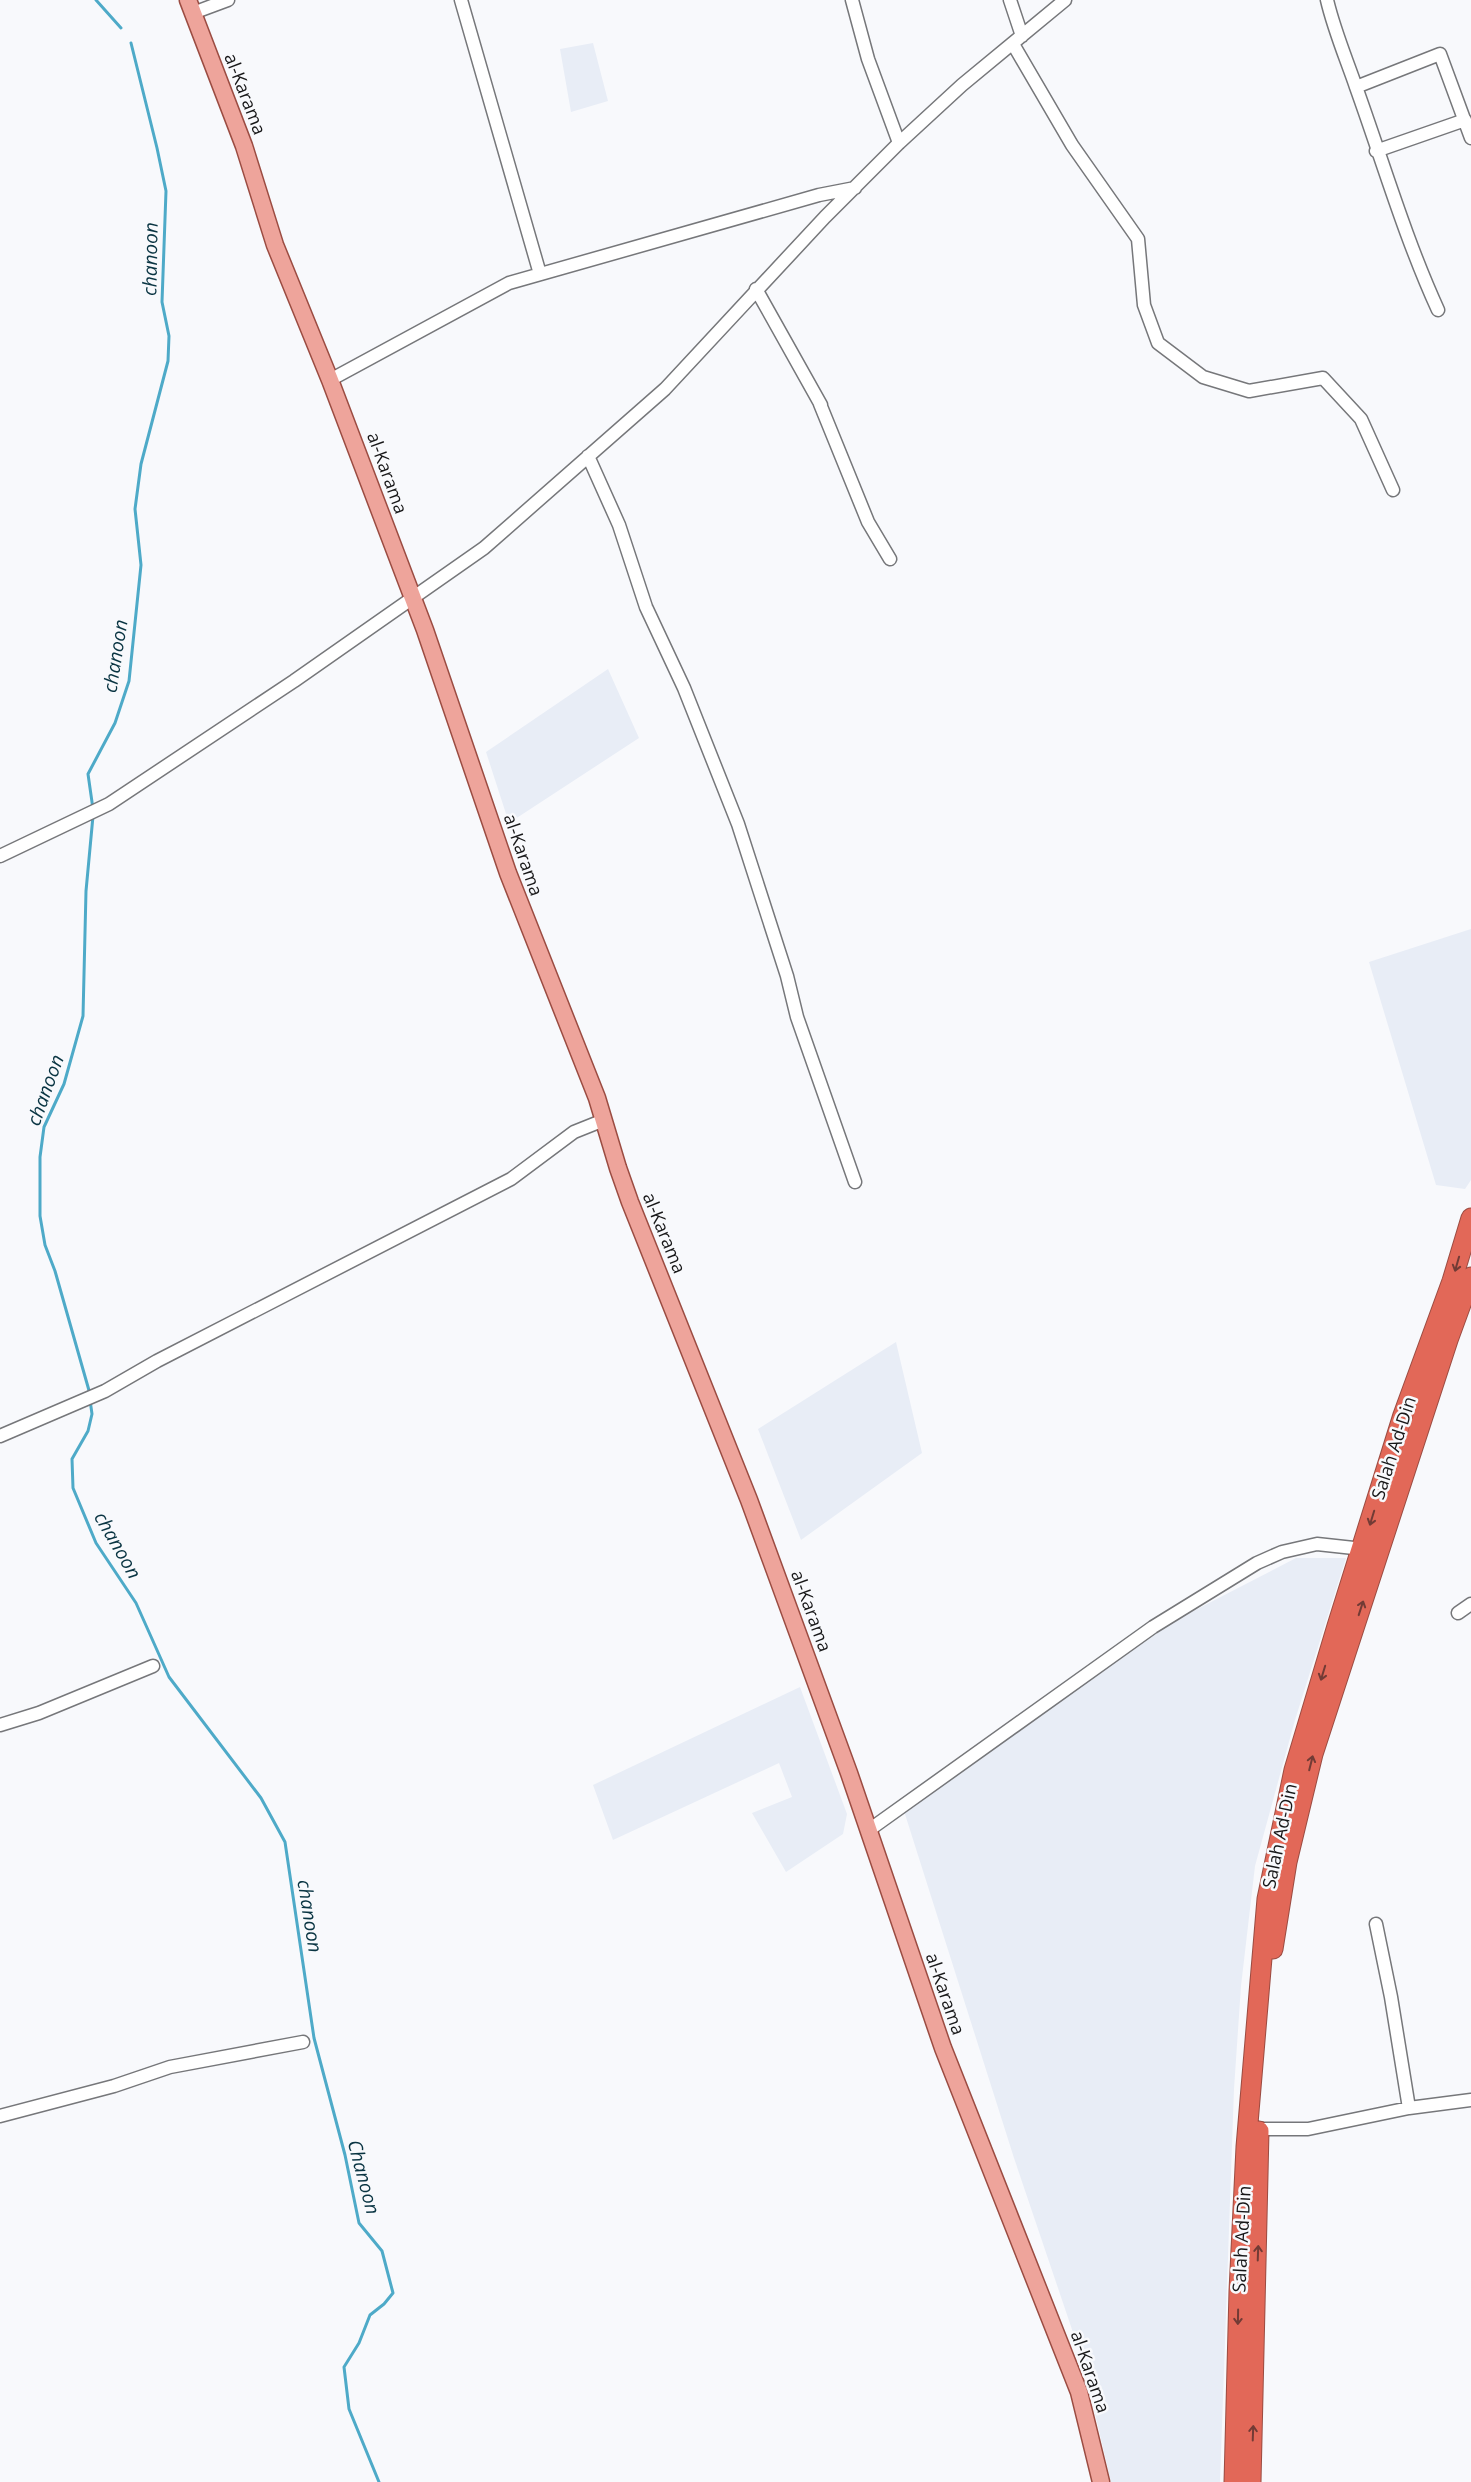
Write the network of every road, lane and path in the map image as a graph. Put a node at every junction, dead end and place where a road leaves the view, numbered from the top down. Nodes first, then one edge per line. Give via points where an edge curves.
1 (228, 0) edge
2 (461, 0) edge
3 (852, 0) edge
4 (1010, 0) edge
5 (1065, 0) edge
6 (1327, 0) edge
7 (190, 6) edge
8 (1018, 40) junction
9 (1356, 87) junction
10 (1464, 120) junction
11 (1471, 138) edge
12 (900, 143) junction
13 (1376, 151) junction
14 (855, 188) junction
15 (540, 274) junction
16 (756, 289) junction
17 (1438, 310) dead end
18 (330, 380) junction
19 (588, 456) junction
20 (1393, 490) dead end
21 (890, 559) dead end
22 (412, 600) junction
23 (0, 856) edge
24 (604, 1120) junction
25 (854, 1182) dead end
26 (1471, 1218) edge
27 (1470, 1281) edge
28 (0, 1436) edge
29 (1363, 1549) junction
30 (1471, 1604) edge
31 (1458, 1613) dead end
32 (153, 1666) dead end
33 (0, 1725) edge
34 (869, 1830) junction
35 (1376, 1924) dead end
36 (303, 2042) dead end
37 (1471, 2100) edge
38 (1409, 2108) junction
39 (0, 2116) edge
40 (1259, 2129) junction
41 (1101, 2482) edge
42 (1234, 2482) edge
43 (1251, 2482) edge

1 - 7 street
2 - 15 street
3 - 12 street via 868,59
4 - 8 street
5 - 8 street
6 - 9 street via 1336,35
7 - 18 main road, al-Karama via 244,146 274,245
8 - 12 street via 962,85
8 - 20 street via 1072,145 1138,239 1144,304 1158,342 1202,377 1249,391 1323,378 1361,419
9 - 10 street via 1440,54
9 - 13 street
10 - 11 street
10 - 13 street
12 - 14 street
13 - 17 street
14 - 15 street via 819,194
14 - 16 street
15 - 18 street via 508,283
16 - 19 street via 665,389
16 - 21 street via 821,405 868,522
18 - 22 main road, al-Karama
19 - 22 street via 484,548
19 - 25 street via 619,525 646,607 684,688 738,824 788,976 797,1017
22 - 23 street via 102,808
22 - 24 main road, al-Karama via 508,873
24 - 28 street via 574,1132 511,1178 99,1393
24 - 34 main road, al-Karama via 627,1194 749,1500
26 -> 29 highway, Salah Ad-Din via 1452,1281 1403,1415
40 -> 27 highway, Salah Ad-Din via 1272,1960 1287,1862 1311,1763
29 - 34 street via 1317,1544 1282,1552 1257,1563 1153,1627
29 -> 42 highway, Salah Ad-Din via 1294,1770 1267,1899 1250,2082 1238,2291
30 - 31 street
32 - 33 street
34 - 41 main road, al-Karama via 943,2048 1079,2392
35 - 38 street
36 - 39 street via 170,2067 114,2086
37 - 38 street
38 - 40 street via 1308,2129
43 -> 40 highway, Salah Ad-Din

